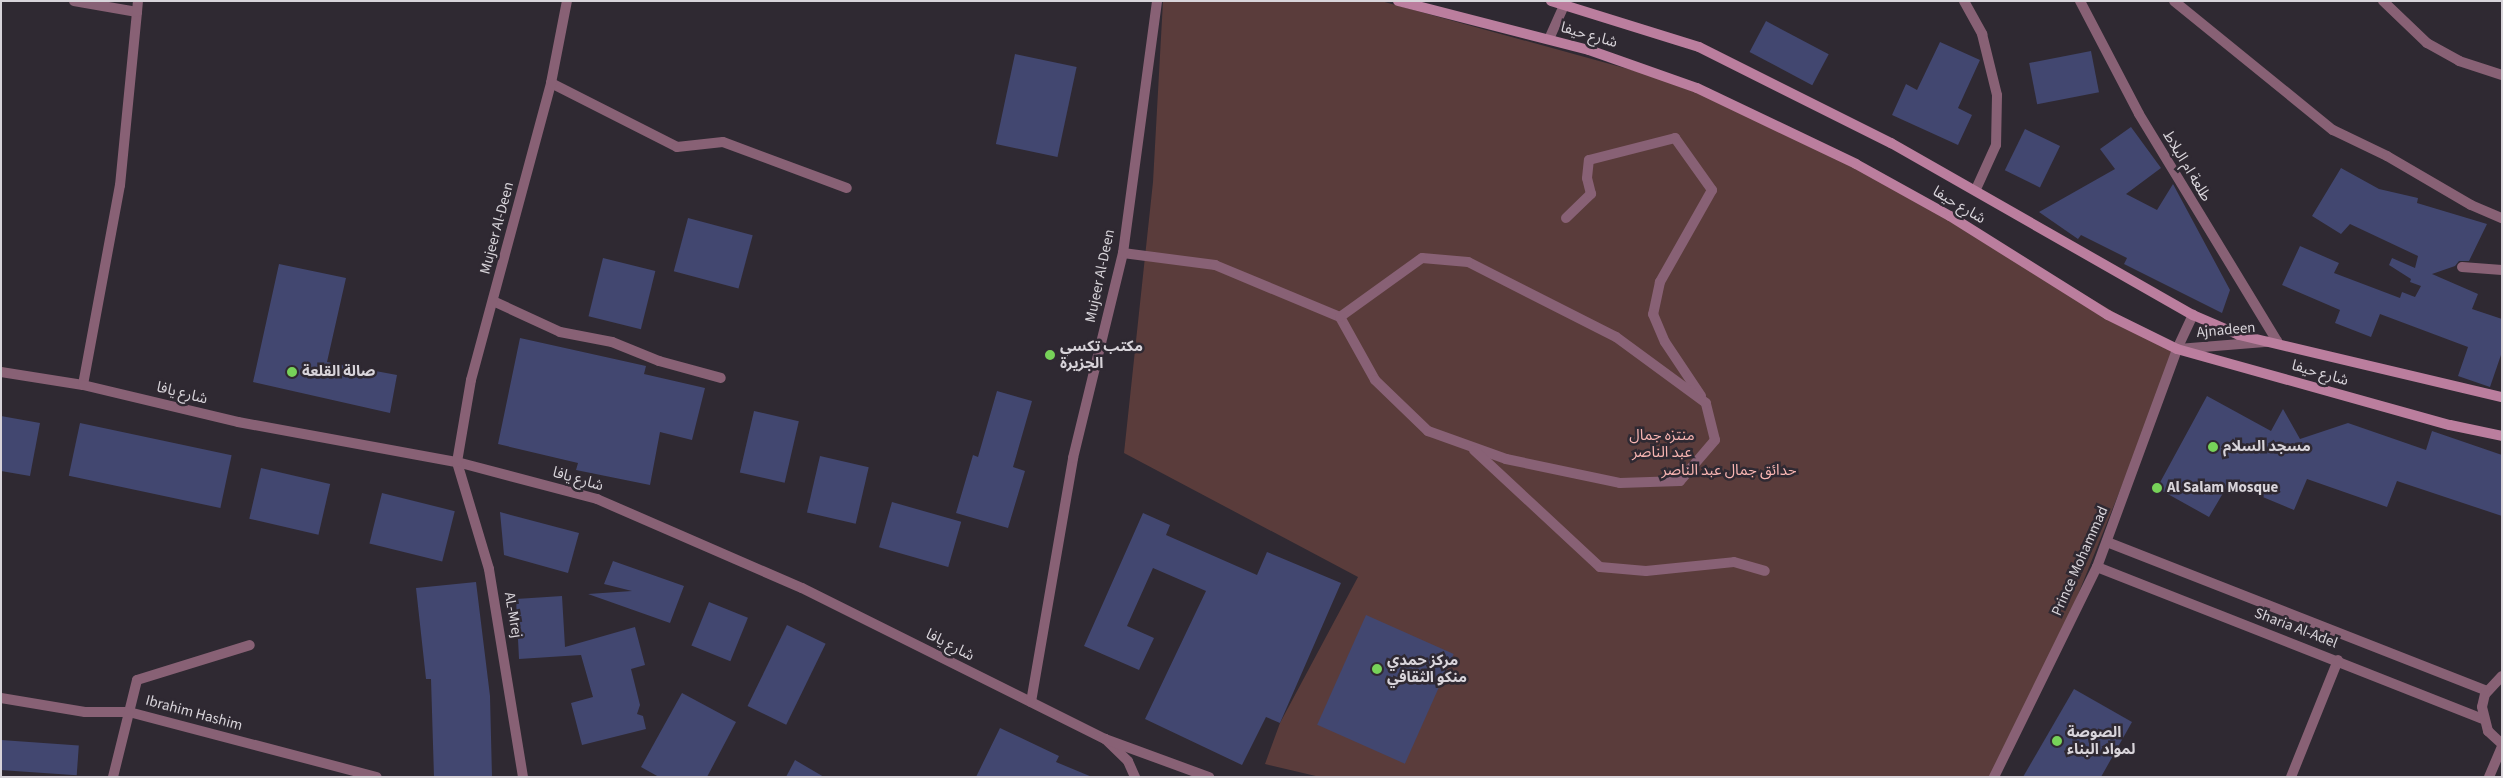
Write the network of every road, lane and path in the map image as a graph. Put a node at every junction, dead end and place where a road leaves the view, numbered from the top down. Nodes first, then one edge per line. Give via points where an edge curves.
1 (74, 1) edge
2 (138, 1) edge
3 (567, 1) edge
4 (1157, 1) edge
5 (1398, 1) edge
6 (1551, 1) edge
7 (1964, 1) edge
8 (2080, 1) edge
9 (2174, 1) edge
10 (2383, 1) edge
11 (1565, 3) edge
12 (137, 12) junction
13 (1549, 39) junction
14 (2502, 74) edge
15 (551, 83) junction
16 (847, 188) dead end
17 (1976, 189) junction
18 (1566, 218) dead end
19 (2502, 218) edge
20 (1123, 253) junction
21 (2462, 267) dead end
22 (2502, 270) edge
23 (493, 301) junction
24 (2193, 315) junction
25 (1340, 318) junction
26 (2276, 341) junction
27 (2177, 349) junction
28 (1, 372) edge
29 (721, 378) dead end
30 (83, 385) junction
31 (2502, 397) edge
32 (1706, 403) junction
33 (2502, 436) edge
34 (1470, 446) junction
35 (457, 462) junction
36 (2108, 542) junction
37 (2097, 567) junction
38 (1765, 572) dead end
39 (250, 645) dead end
40 (2338, 660) junction
41 (2502, 676) edge
42 (2488, 691) junction
43 (1, 698) edge
44 (1031, 702) junction
45 (129, 712) junction
46 (2483, 720) junction
47 (1105, 739) junction
48 (2502, 745) edge
49 (112, 777) edge
50 (377, 777) edge
51 (523, 777) edge
52 (1135, 777) edge
53 (1209, 777) edge
54 (1994, 777) edge
55 (2291, 777) edge
56 (2489, 777) edge

1 - 12 street
2 - 12 street
3 - 15 street, Mujeer Al-Deen
4 - 20 street, Mujeer Al-Deen
5 - 13 main road, شارع حيفا
6 - 11 main road, شارع حيفا
7 - 17 street via 1982,34 1997,95 1996,144
8 - 26 street, طلعة ام البلاط via 2139,114
9 - 19 street via 2333,130 2387,156 2471,205
10 - 14 street via 2427,43 2459,61
11 - 13 street
11 - 17 main road, شارع حيفا via 1699,47
12 - 30 street via 120,185
13 - 27 main road, شارع حيفا via 1662,74 1777,125 1922,200 2108,315
15 - 16 street via 677,146 723,142
15 - 23 street, Mujeer Al-Deen
17 - 24 main road, شارع حيفا
18 - 32 street via 1591,194 1587,178 1588,160 1675,138 1712,190 1660,282 1653,314 1664,342
20 - 25 street via 1215,265
20 - 44 street, Mujeer Al-Deen via 1073,458
21 - 22 street
23 - 29 street via 560,332 612,342 659,361
23 - 35 street, Mujeer Al-Deen via 471,380
24 - 26 main road, شارع حيفا via 2239,335
24 - 27 street, Prince Mohammad
25 - 32 street via 1422,258 1468,262 1616,337
25 - 34 street via 1375,380 1428,431
26 - 27 street, Ajnadeen
26 - 31 main road, شارع حيفا
27 - 33 main road, شارع حيفا via 2440,423
27 - 36 street, Prince Mohammad
28 - 30 street, شارع يافا
30 - 35 street, شارع يافا via 238,422
32 - 34 street via 1715,440 1680,481 1620,483 1506,459
34 - 38 street via 1600,567 1646,571 1734,562
35 - 44 street, شارع يافا via 597,499 802,588
35 - 51 street, AL-Mrej via 489,569
36 - 37 street, Prince Mohammad
36 - 42 street, Sharia Al-Adel
37 - 40 street, Sharia Al-Adel
37 - 54 street, Prince Mohammad
39 - 45 street via 137,680
40 - 46 street, Sharia Al-Adel
40 - 55 street
41 - 42 street
42 - 46 street via 2482,707
43 - 45 street, Ibrahim Hashim via 85,712
44 - 47 street, شارع يافا
45 - 49 street
45 - 50 street, Ibrahim Hashim
46 - 48 street via 2488,731
47 - 52 street via 1128,761
47 - 53 street
48 - 56 street

